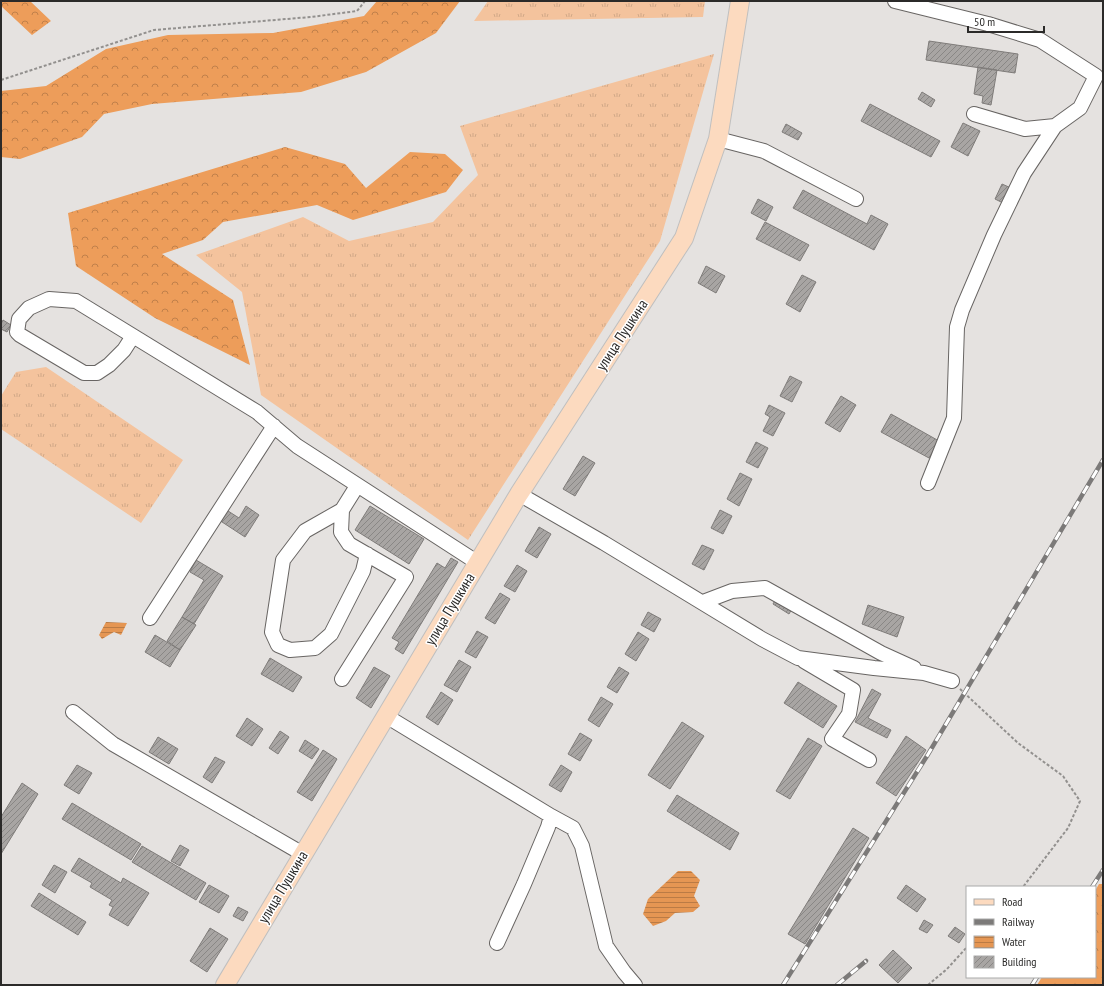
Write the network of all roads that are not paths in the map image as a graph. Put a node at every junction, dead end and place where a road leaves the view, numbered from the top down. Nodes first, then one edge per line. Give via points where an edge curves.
1 (740, 1) edge
2 (895, 1) edge
3 (1100, 78) edge
4 (974, 114) dead end
5 (1055, 126) junction
6 (718, 139) junction
7 (856, 199) dead end
8 (133, 336) junction
9 (274, 426) junction
10 (928, 483) dead end
11 (357, 486) junction
12 (519, 494) junction
13 (342, 510) junction
14 (368, 554) junction
15 (478, 563) junction
16 (703, 602) junction
17 (150, 618) dead end
18 (798, 658) junction
19 (924, 673) junction
20 (342, 679) dead end
21 (952, 681) road end
22 (73, 712) dead end
23 (386, 716) junction
24 (869, 760) dead end
25 (551, 816) junction
26 (303, 854) junction
27 (497, 943) dead end
28 (225, 985) edge
29 (635, 985) edge

1 - 6 main road, улица Пушкина
2 - 3 lane via 1040,40
3 - 5 lane via 1080,108
4 - 5 lane via 1026,129
5 - 10 lane via 1024,173 962,310 957,327 954,418
6 - 7 lane via 764,151
6 - 12 main road, улица Пушкина via 684,238
8 - 8 lane via 76,301 49,299 29,308 19,319 17,332 84,373 97,373 109,365
8 - 9 lane via 257,412
9 - 11 lane via 297,446
9 - 17 lane
11 - 13 lane
11 - 15 lane
12 - 15 main road, улица Пушкина
12 - 16 lane
13 - 14 lane via 341,532 349,544
13 - 14 lane via 304,531 283,560 272,632 278,645 290,650 315,648 331,634 364,571
14 - 20 lane via 406,577
15 - 23 main road, улица Пушкина
16 - 18 lane
16 - 19 lane via 732,591 765,588 881,653
18 - 19 lane
18 - 24 lane via 853,690 849,714 832,739
19 - 21 lane
22 - 26 lane via 113,744
23 - 25 lane
23 - 26 main road, улица Пушкина
25 - 27 lane
25 - 29 lane via 573,828 582,846 606,946
26 - 28 main road, улица Пушкина

